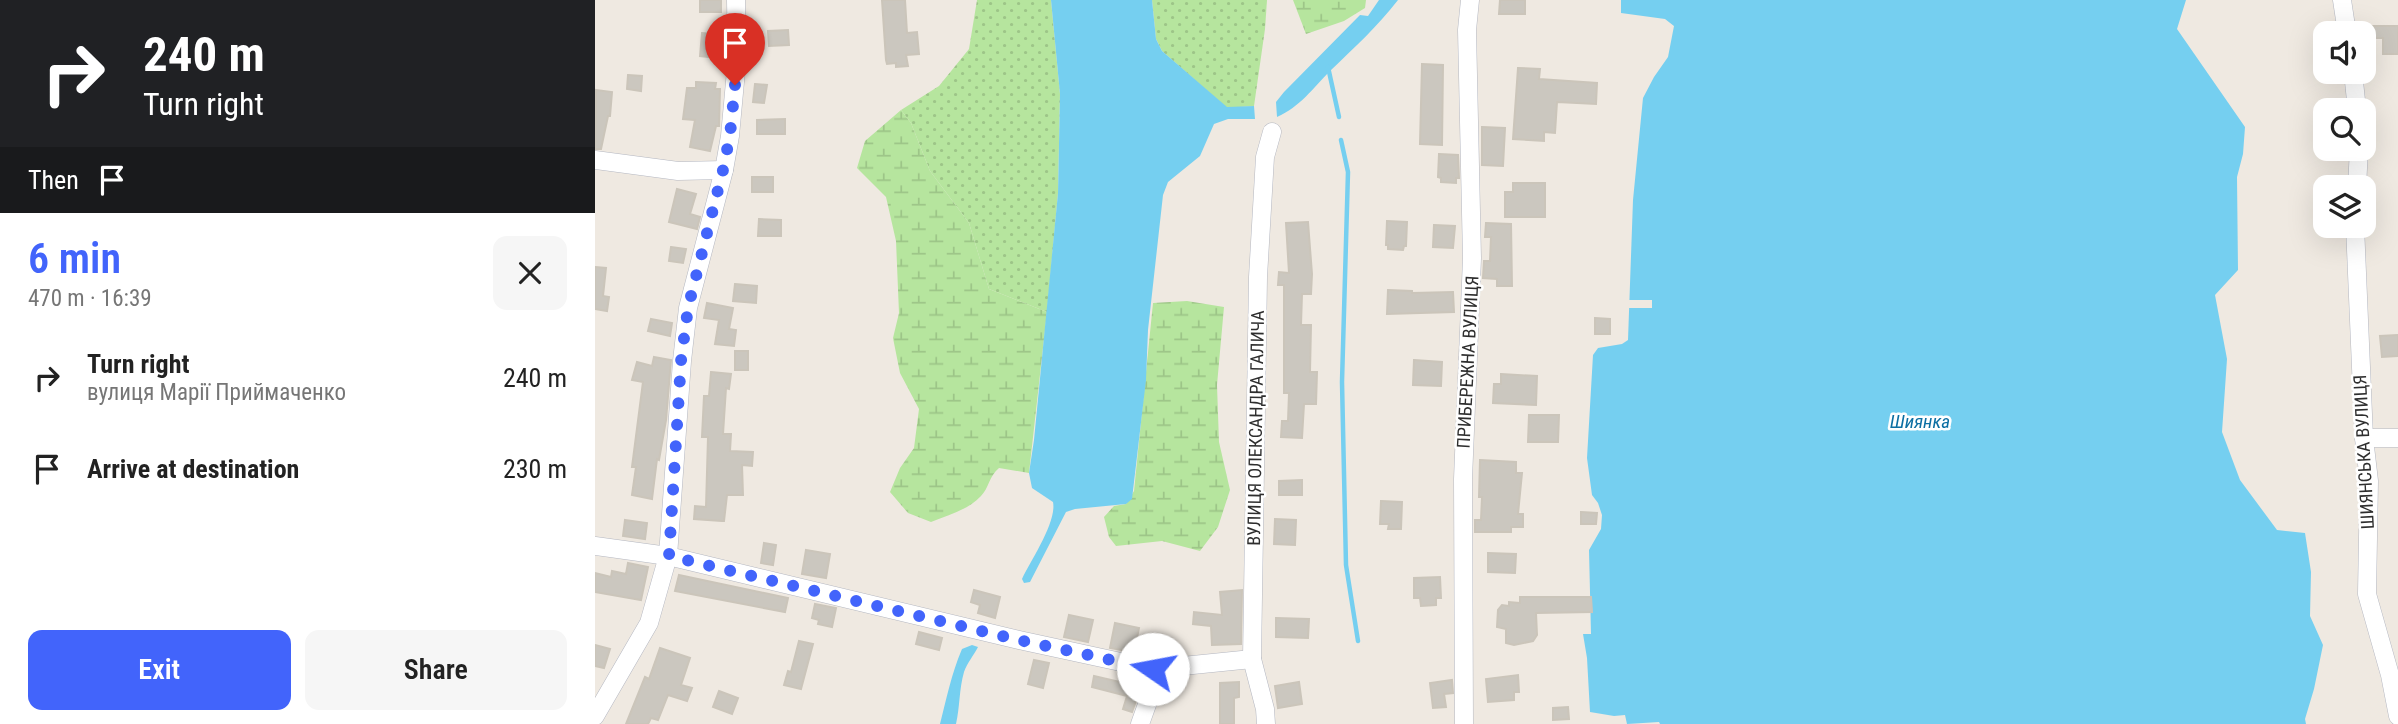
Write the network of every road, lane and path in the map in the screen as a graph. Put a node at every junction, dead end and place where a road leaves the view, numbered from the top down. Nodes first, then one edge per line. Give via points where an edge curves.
1 (736, 0) edge
2 (1470, 0) edge
3 (2342, 0) edge
4 (2345, 21) edge
5 (1272, 132) dead end
6 (595, 160) edge
7 (723, 170) junction
8 (2356, 238) edge
9 (2364, 438) junction
10 (2398, 438) edge
11 (595, 546) edge
12 (669, 556) junction
13 (1252, 659) junction
14 (1153, 669) junction
15 (595, 716) edge
16 (2398, 716) edge
17 (1140, 724) edge
18 (1265, 724) edge
19 (1464, 724) edge

1 - 7 street via 737,60
2 - 19 street, ПРИБЕРЕЖНА ВУЛИЦЯ via 1472,258 1463,479
3 - 4 street
5 - 13 street, ВУЛИЦЯ ОЛЕКСАНДРА ГАЛИЧА via 1265,157 1258,277
6 - 7 street via 678,171
7 - 12 street via 688,308
8 - 9 street, ШИЯНСЬКА ВУЛИЦЯ
9 - 10 street
9 - 16 street, ШИЯНСЬКА ВУЛИЦЯ via 2369,481 2367,594
11 - 12 street
12 - 14 street
12 - 15 street via 649,623
13 - 14 street
13 - 18 street, ВУЛИЦЯ ОЛЕКСАНДРА ГАЛИЧА
14 - 17 street via 1153,688

